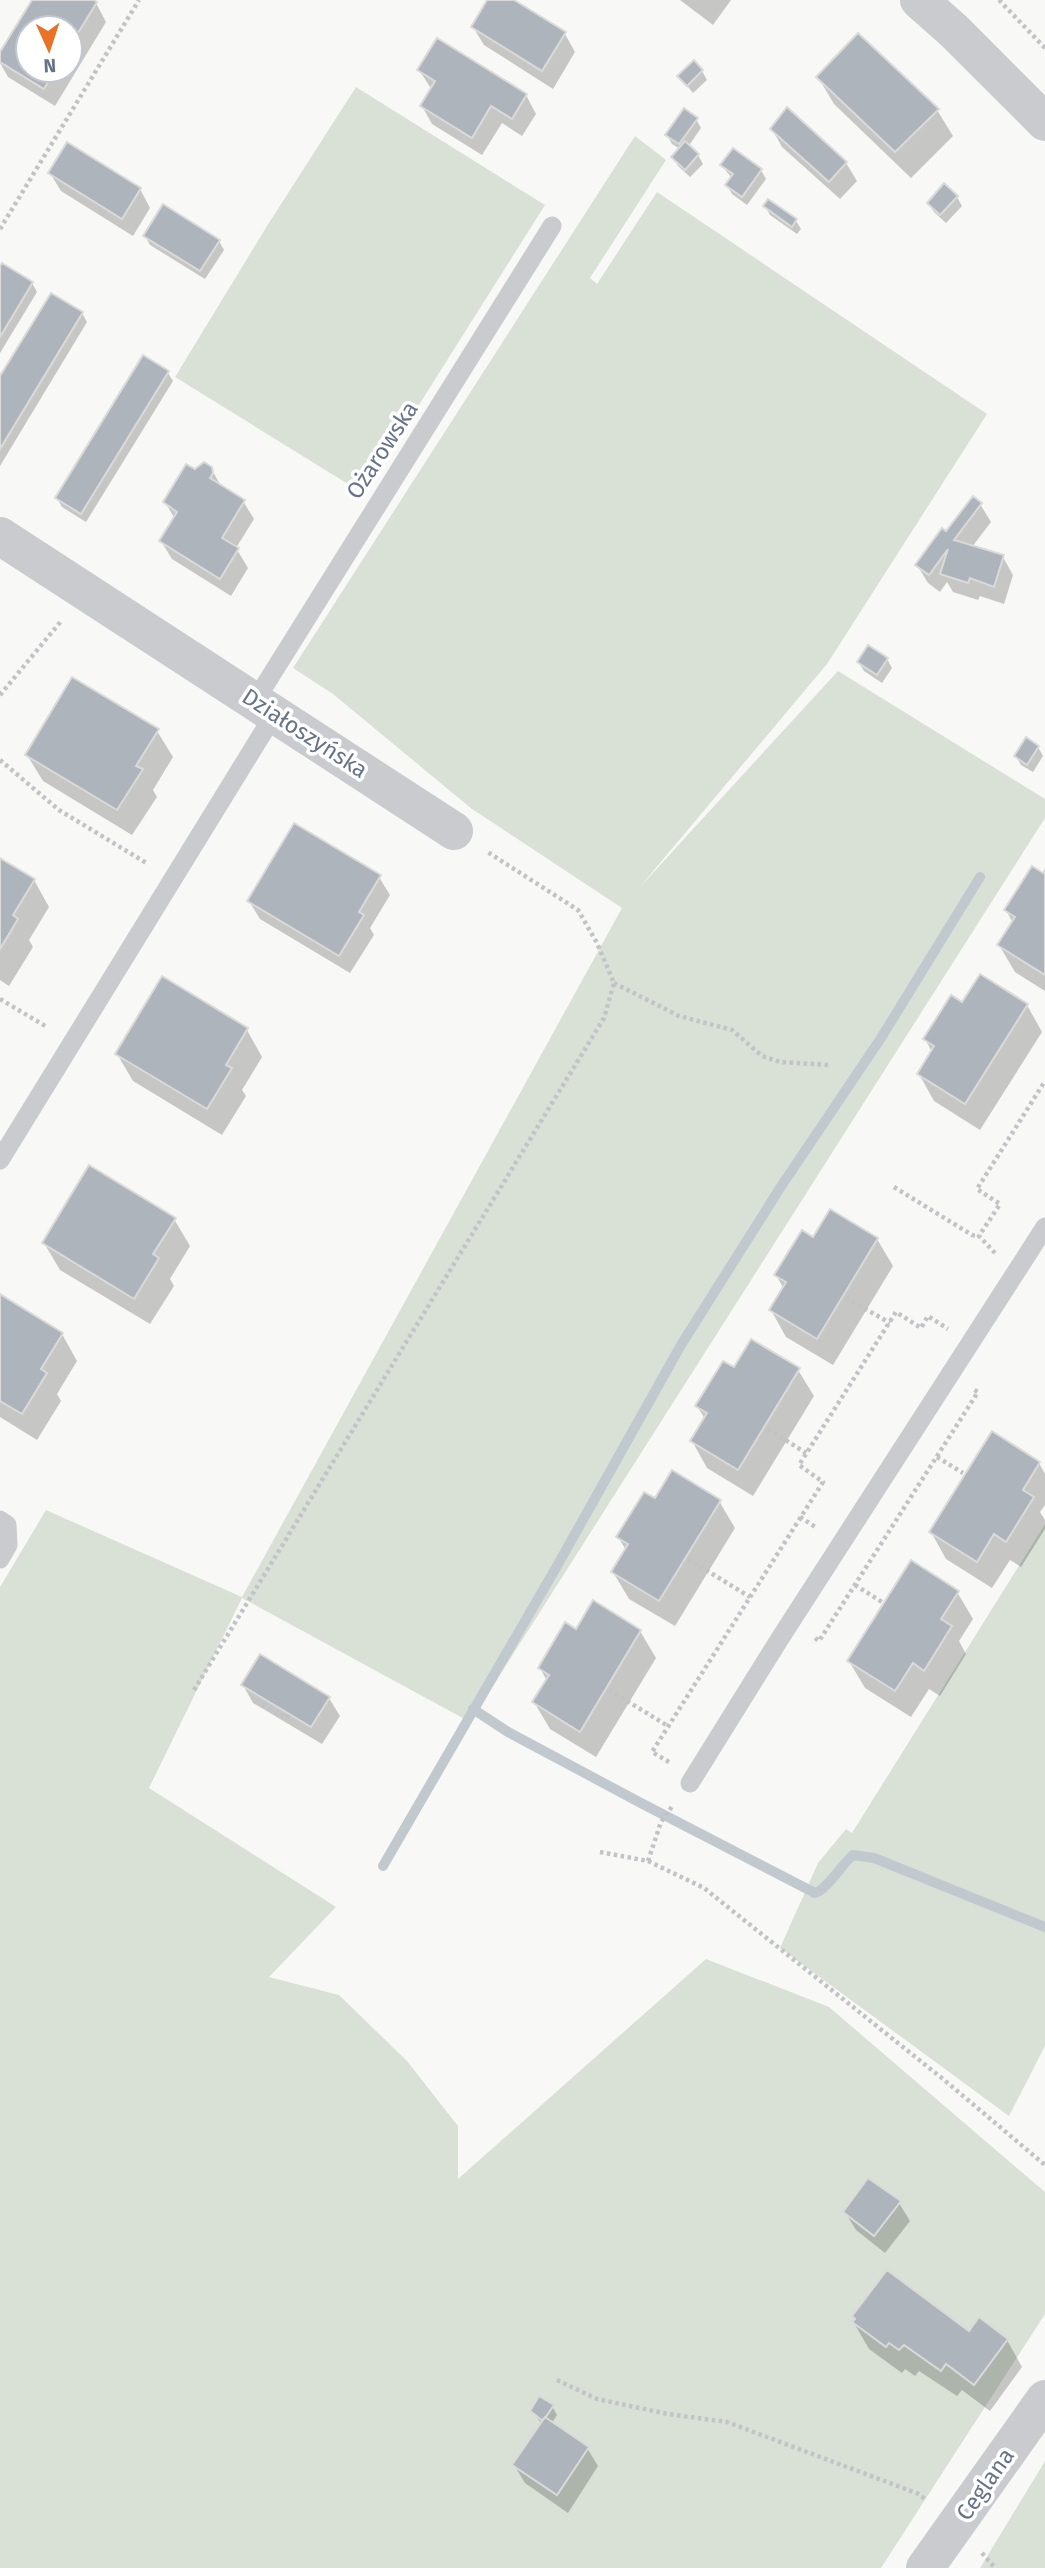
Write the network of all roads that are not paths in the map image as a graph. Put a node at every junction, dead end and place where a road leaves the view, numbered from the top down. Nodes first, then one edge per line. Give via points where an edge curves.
1 (919, 0) edge
2 (1045, 122) edge
3 (552, 226) dead end
4 (0, 536) edge
5 (265, 707) junction
6 (454, 831) road end
7 (0, 1160) edge
8 (1045, 1227) edge
9 (0, 1520) edge
10 (0, 1559) edge
11 (692, 1781) road end
12 (1045, 2399) edge
13 (925, 2568) edge

1 - 2 street
3 - 5 lane, Ożarowska
4 - 5 street, Działoszyńska
5 - 6 street, Działoszyńska
5 - 7 lane, Ożarowska via 173,879
8 - 11 lane
9 - 10 lane via 7,1525 8,1545
12 - 13 street, Ceglana

